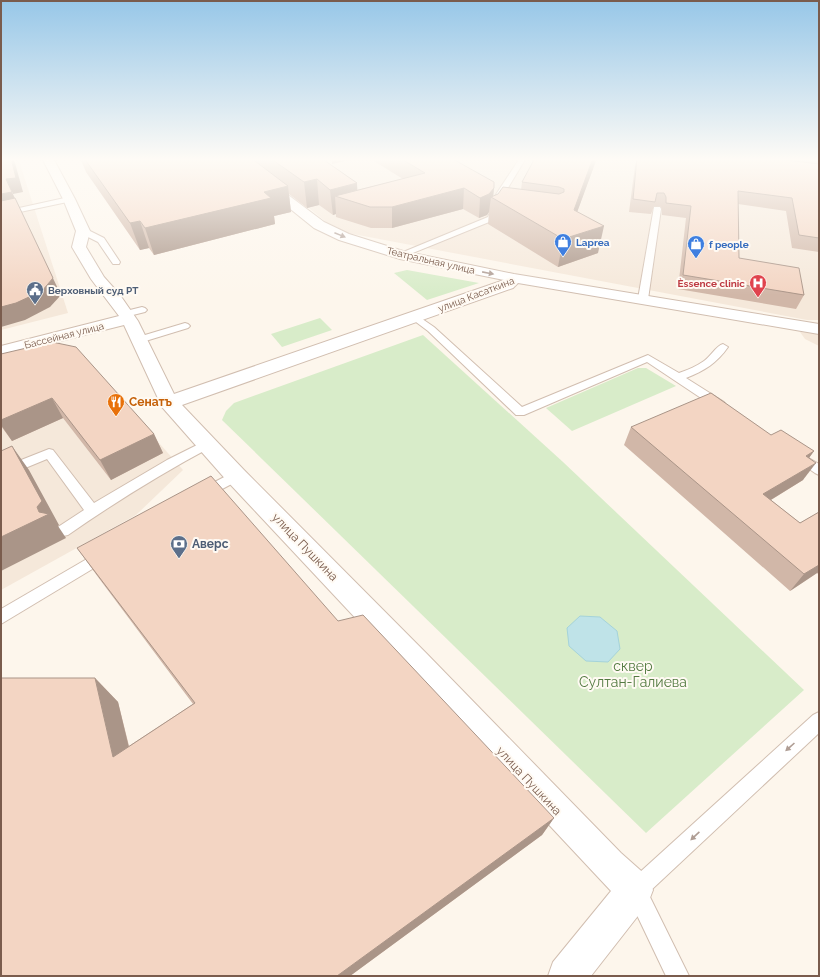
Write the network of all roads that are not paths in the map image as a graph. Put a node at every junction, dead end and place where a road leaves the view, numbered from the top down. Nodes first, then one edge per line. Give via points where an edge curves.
1 (49, 204) edge
2 (72, 204) edge
3 (290, 204) edge
4 (498, 204) edge
5 (657, 209) edge
6 (1, 214) edge
7 (83, 231) junction
8 (400, 255) junction
9 (116, 262) dead end
10 (514, 278) junction
11 (643, 299) junction
12 (131, 314) junction
13 (415, 317) junction
14 (185, 326) dead end
15 (819, 329) edge
16 (138, 340) junction
17 (723, 347) dead end
18 (1, 351) edge
19 (676, 378) junction
20 (170, 403) junction
21 (726, 410) edge
22 (207, 444) junction
23 (793, 453) edge
24 (819, 470) edge
25 (1, 473) edge
26 (236, 476) junction
27 (191, 501) edge
28 (92, 511) junction
29 (63, 532) dead end
30 (112, 550) edge
31 (1, 616) edge
32 (819, 721) edge
33 (635, 890) junction
34 (566, 976) edge
35 (678, 976) edge

1 - 6 lane
2 - 7 street, улица Пушкина
3 -> 8 street, Театральная улица via 331,232
4 - 8 lane via 501,209 491,218
5 - 11 lane
7 - 9 lane via 101,240
7 - 12 street, улица Пушкина via 79,247 98,279
8 -> 10 street, Театральная улица
10 - 11 street, улица Касаткина
10 - 13 street, улица Касаткина via 508,285
11 - 15 street, улица Касаткина
12 - 16 street, улица Пушкина
12 - 18 street, Бассейная улица
13 - 19 lane via 520,412 648,358
13 - 20 street, улица Касаткина
14 - 16 lane
16 - 20 street, улица Пушкина
17 - 19 lane via 714,360 698,370
19 - 21 lane
20 - 22 street, улица Пушкина
22 - 26 street, улица Пушкина
22 - 28 lane
23 - 24 lane
25 - 28 lane via 49,453
26 - 27 lane
26 - 33 street, улица Пушкина
28 - 29 lane
30 - 31 lane
32 -> 33 lane
33 - 34 street
33 - 35 lane

